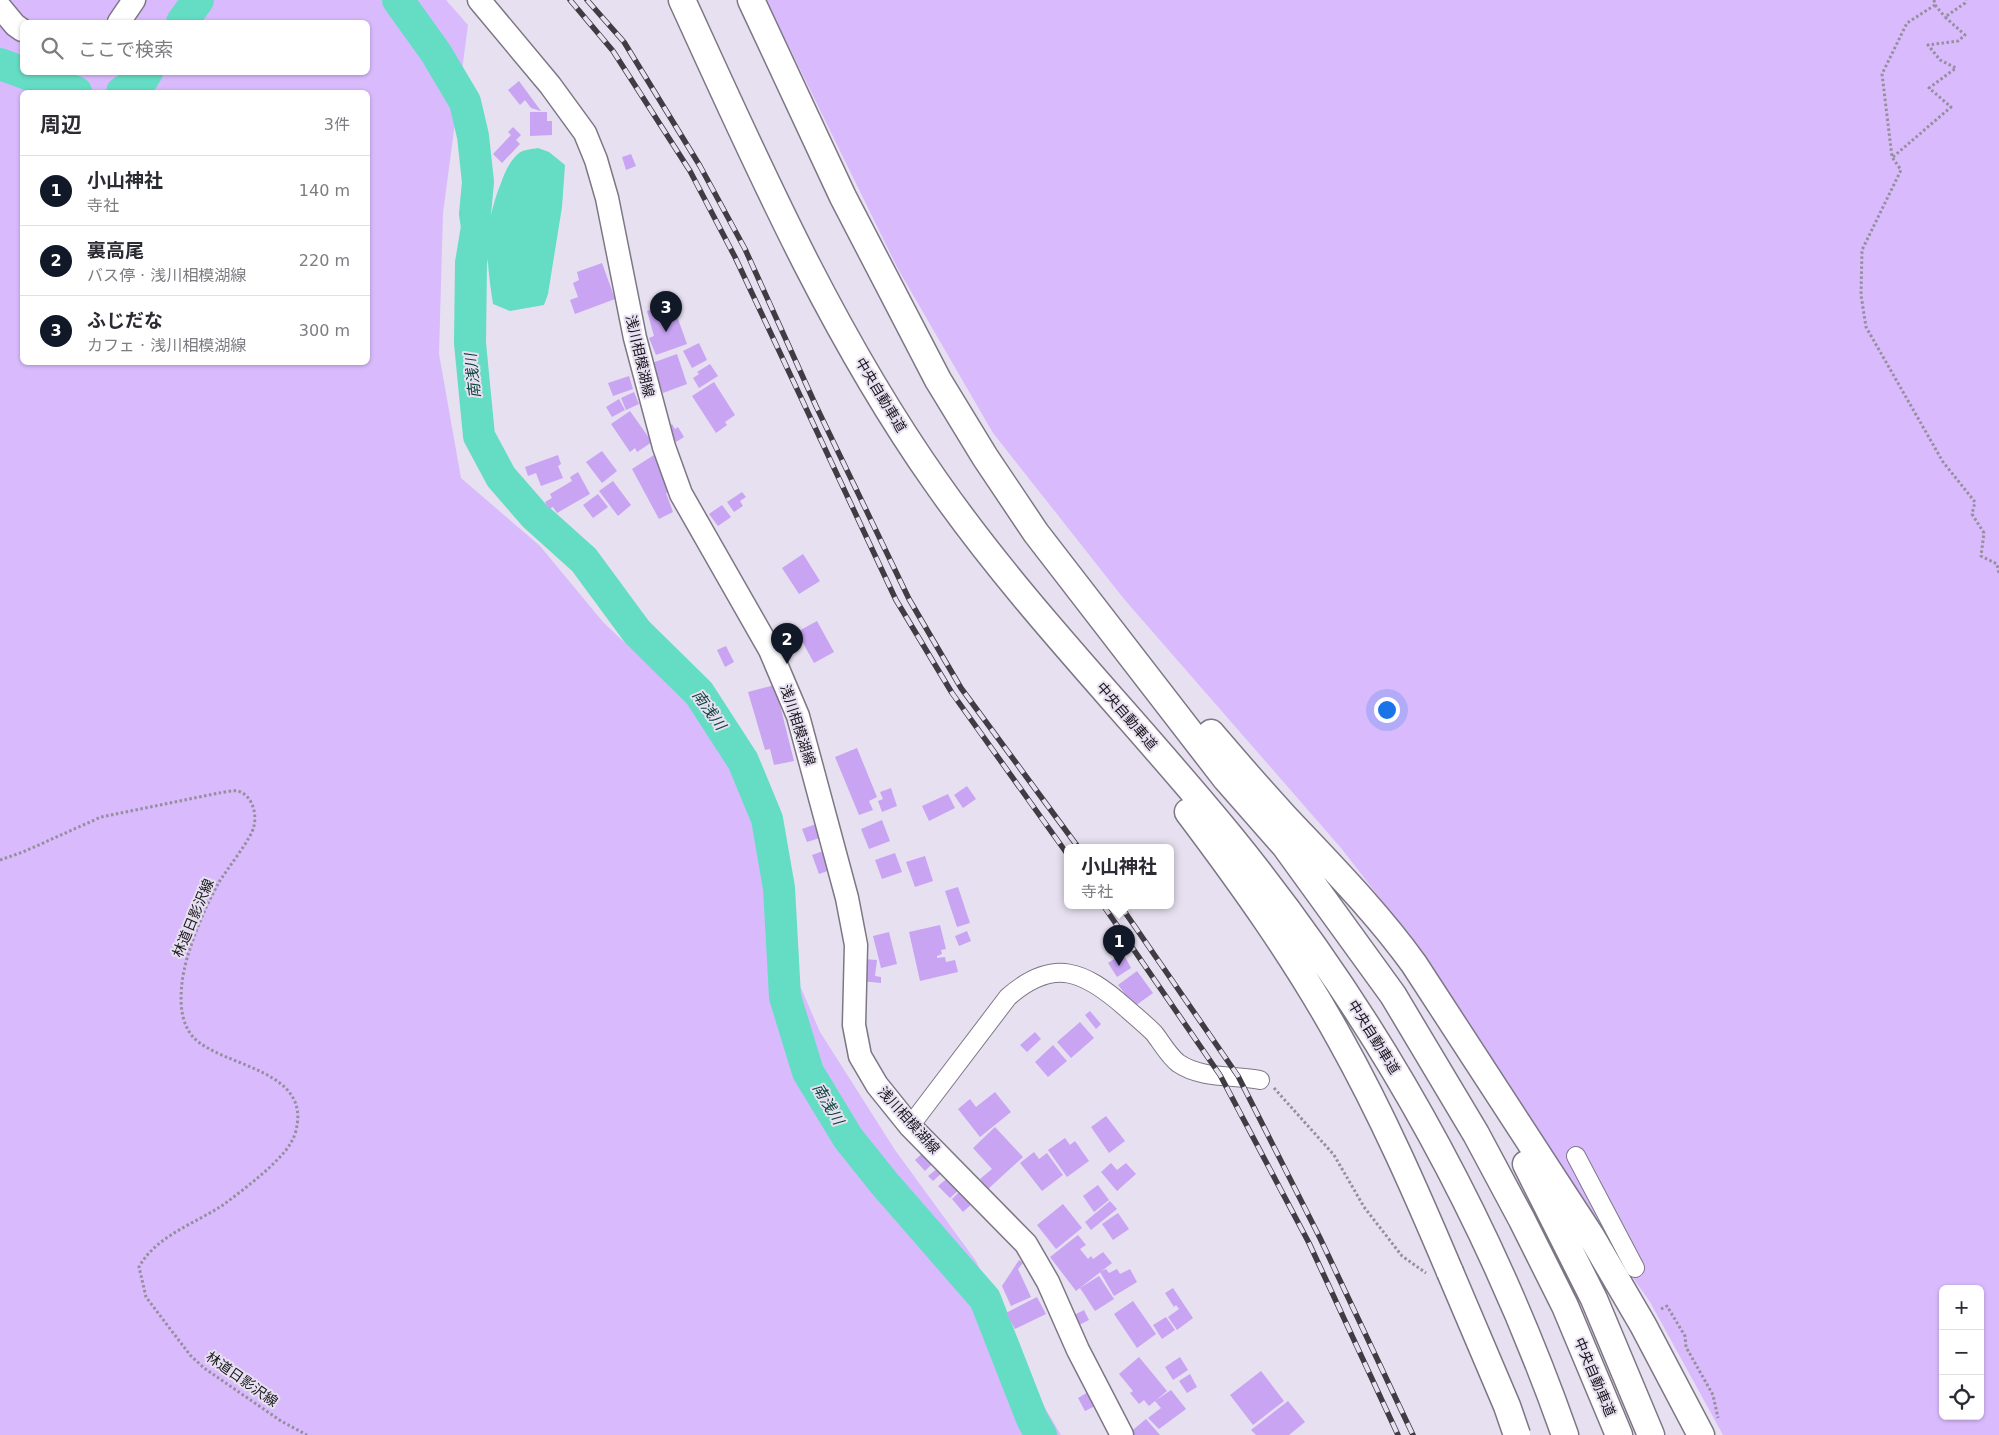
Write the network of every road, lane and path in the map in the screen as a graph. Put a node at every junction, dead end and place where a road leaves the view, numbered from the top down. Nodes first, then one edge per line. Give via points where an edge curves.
1 (134, 0) edge
2 (479, 0) edge
3 (682, 0) edge
4 (750, 0) edge
5 (1934, 0) edge
6 (1966, 0) edge
7 (1934, 5) junction
8 (0, 7) edge
9 (1945, 17) junction
10 (120, 20) edge
11 (20, 29) edge
12 (1892, 157) junction
13 (1036, 533) junction
14 (1999, 574) edge
15 (1048, 625) junction
16 (0, 860) edge
17 (1466, 1045) junction
18 (1260, 1080) joint
19 (910, 1126) junction
20 (1576, 1156) dead end
21 (1635, 1268) dead end
22 (1440, 1274) junction
23 (1660, 1309) dead end
24 (1507, 1406) junction
25 (1710, 1431) edge
26 (307, 1435) edge
27 (1122, 1435) edge
28 (1517, 1435) edge
29 (1522, 1435) edge
30 (1565, 1435) edge
31 (1619, 1435) edge
32 (1651, 1435) edge

1 - 10 main road
2 - 19 main road, 浅川相模湖線 via 550,85 584,133 596,160 634,338 664,447 681,494 770,650 798,716 856,945 854,1025 860,1056 877,1085
3 - 15 highway, 中央自動車道 via 771,192 838,323 876,388 945,495 990,556
4 - 13 highway, 中央自動車道 via 898,306 980,450
5 - 7 path
6 - 9 path
7 - 9 path
7 - 12 path via 1907,23 1882,74
8 - 11 main road
9 - 12 path via 1965,35 1958,41 1928,45 1940,60 1956,68 1928,88 1951,107
12 - 14 path via 1902,170 1862,250 1860,295 1866,327 1943,462 1975,502 1972,514 1984,533 1981,556 1997,564
13 - 17 highway via 1283,815 1391,932
13 - 31 highway, 中央自動車道 via 1226,779 1284,846 1393,995 1476,1134 1522,1220 1565,1306
15 - 22 highway via 1249,893 1302,975 1341,1040 1417,1194
15 - 30 highway, 中央自動車道 via 1231,837 1361,1014 1424,1120 1488,1244 1530,1341
16 - 26 path, 林道日影沢線 via 101,817 219,793 238,791 250,799 255,813 254,828 217,885 187,954 181,1003 184,1022 193,1037 275,1079 289,1092 296,1110 295,1132 290,1145 263,1173 223,1204 156,1245 139,1267 146,1297 190,1355 281,1421
17 - 25 highway via 1591,1236
17 - 32 highway via 1594,1299
18 - 19 street via 1202,1074 1178,1062 1152,1031 1103,988 1082,976 1042,974 1008,997
18 - 22 path via 1275,1089 1334,1155 1364,1207 1402,1256
19 - 27 main road, 浅川相模湖線 via 1026,1244 1048,1282 1078,1350
20 - 21 street
22 - 24 highway, bridge
23 - 25 path via 1667,1306 1713,1395
24 - 28 highway, bridge
24 - 29 highway, bridge

